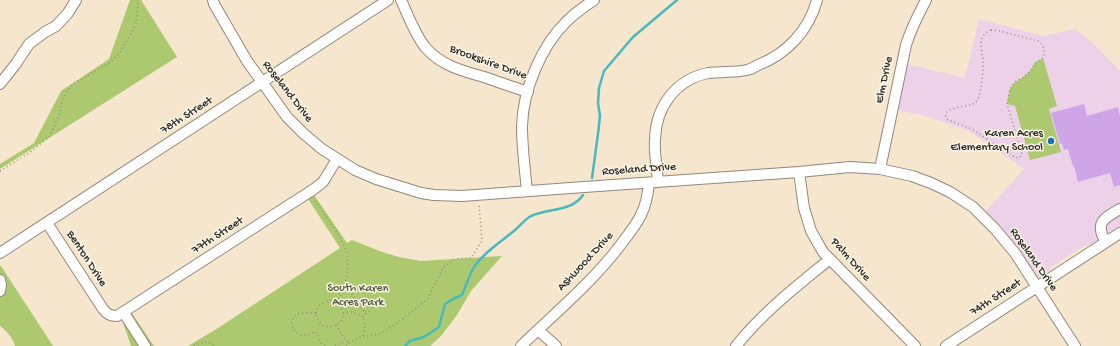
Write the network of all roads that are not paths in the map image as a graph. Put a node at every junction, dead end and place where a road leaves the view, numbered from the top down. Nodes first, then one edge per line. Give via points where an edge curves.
1 (76, 0) edge
2 (213, 0) edge
3 (388, 0) edge
4 (401, 0) edge
5 (594, 0) edge
6 (817, 0) edge
7 (926, 0) edge
8 (262, 83) junction
9 (0, 84) edge
10 (528, 92) junction
11 (337, 159) junction
12 (880, 169) junction
13 (799, 172) junction
14 (654, 182) junction
15 (527, 191) junction
16 (1120, 209) edge
17 (47, 223) junction
18 (1120, 233) edge
19 (1106, 242) junction
20 (0, 254) edge
21 (830, 259) junction
22 (0, 280) edge
23 (1037, 287) junction
24 (0, 291) edge
25 (124, 313) junction
26 (538, 330) junction
27 (145, 346) edge
28 (521, 346) edge
29 (556, 346) edge
30 (736, 346) edge
31 (915, 346) edge
32 (946, 346) edge
33 (1075, 346) edge

1 - 9 street via 56,26 29,44
2 - 8 street, Roseland Drive
3 - 8 street, 78th Street
4 - 10 street, Brookshire Drive via 424,46 435,57 447,65
5 - 10 street via 559,30 535,69
6 - 14 street, Ashwood Drive via 805,28 793,44 777,56 747,70 707,73 691,79 674,91 665,103 656,129
7 - 12 street, Elm Drive via 914,22 906,45
8 - 11 street, Roseland Drive via 287,117 304,134
8 - 17 street, 78th Street
10 - 15 street via 522,126
11 - 15 street, Roseland Drive via 376,179 421,193 462,196
11 - 25 street, 77th Street via 323,182 314,189
12 - 13 street, Roseland Drive via 850,167
12 - 23 street, Roseland Drive via 931,183 973,207 995,229
13 - 14 street, Roseland Drive
13 - 21 street, Palm Drive via 804,208 811,231
14 - 15 street, Roseland Drive
14 - 26 street, Ashwood Drive via 643,210 627,237 600,269
16 - 19 street via 1107,216 1101,224 1101,235
17 - 20 street, 78th Street
17 - 25 street, Benton Drive via 107,314 117,316
18 - 19 street, 74th Street
19 - 23 street, 74th Street
21 - 30 street via 781,299
21 - 31 street, Palm Drive
22 - 24 street
23 - 32 street, 74th Street
23 - 33 street, Roseland Drive
25 - 27 street
26 - 28 street, Ashwood Drive
26 - 29 street

